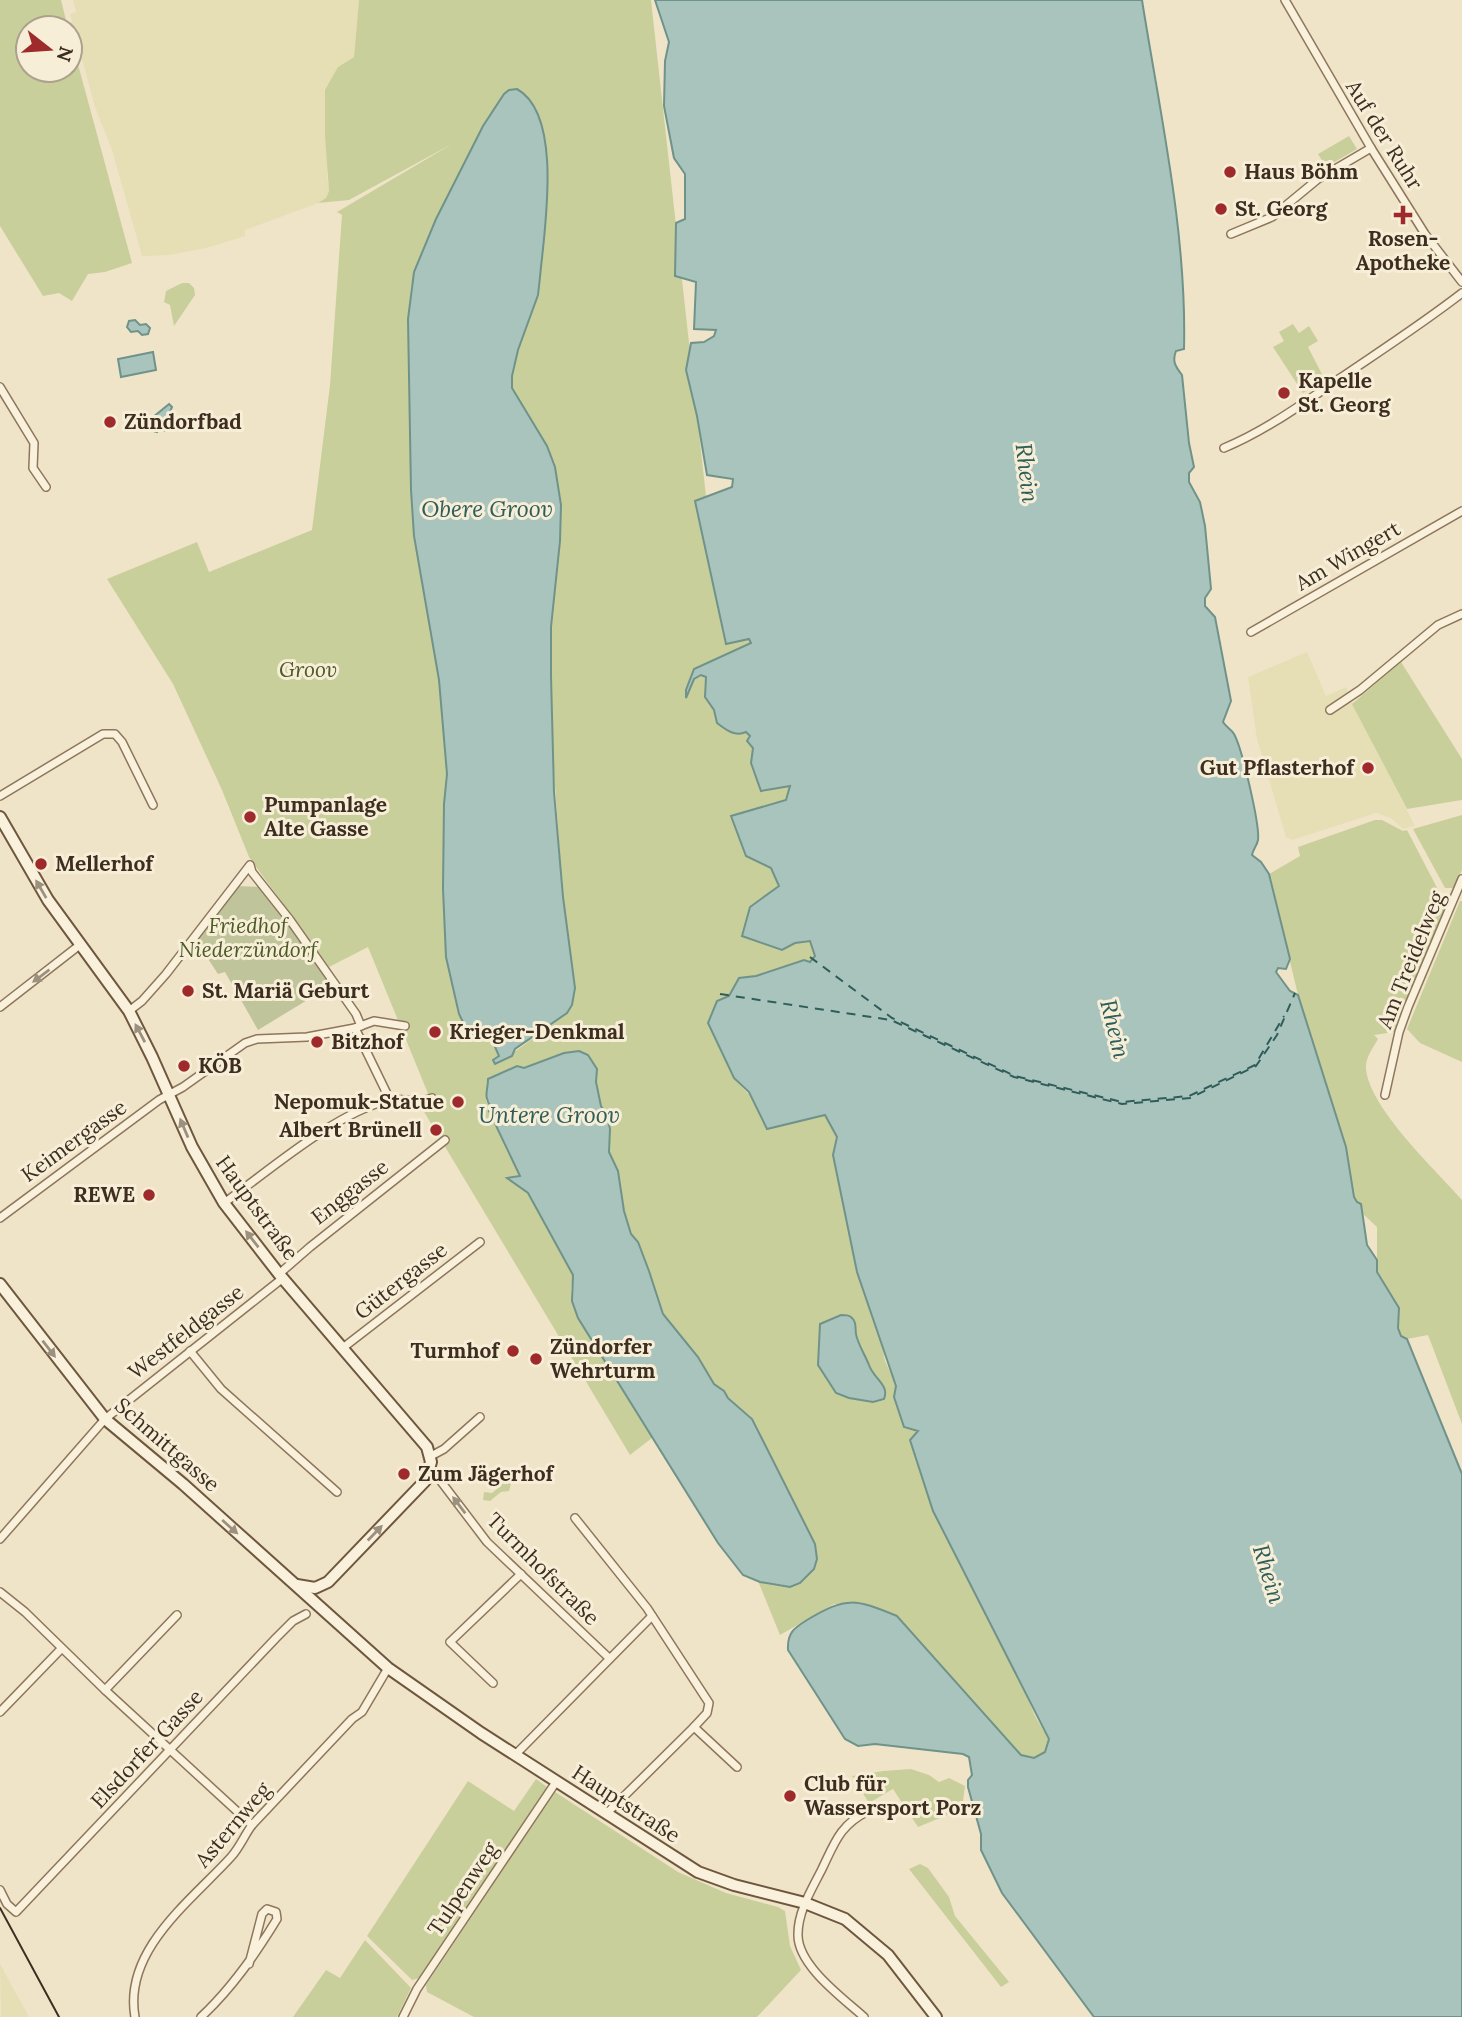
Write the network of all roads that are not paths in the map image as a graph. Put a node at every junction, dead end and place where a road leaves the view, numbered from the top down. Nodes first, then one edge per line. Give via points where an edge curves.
1 (1289, 1) edge
2 (1371, 148) junction
3 (1231, 234) dead end
4 (1462, 282) edge
5 (1462, 293) edge
6 (0, 387) edge
7 (1224, 448) dead end
8 (46, 487) dead end
9 (1462, 511) edge
10 (1462, 614) edge
11 (1251, 632) dead end
12 (1330, 710) dead end
13 (0, 796) edge
14 (153, 805) dead end
15 (0, 817) edge
16 (1462, 879) edge
17 (81, 944) junction
18 (0, 1007) edge
19 (129, 1011) junction
20 (405, 1026) dead end
21 (358, 1027) junction
22 (169, 1094) junction
23 (1385, 1095) dead end
24 (432, 1098) dead end
25 (390, 1100) junction
26 (444, 1140) dead end
27 (224, 1203) junction
28 (0, 1218) edge
29 (480, 1241) dead end
30 (281, 1276) junction
31 (0, 1284) edge
32 (4, 1292) edge
33 (344, 1347) junction
34 (190, 1351) junction
35 (480, 1417) dead end
36 (104, 1419) junction
37 (430, 1462) junction
38 (337, 1492) dead end
39 (575, 1518) dead end
40 (0, 1539) edge
41 (521, 1574) junction
42 (328, 1582) junction
43 (296, 1585) junction
44 (0, 1592) edge
45 (306, 1614) dead end
46 (177, 1615) dead end
47 (330, 1615) junction
48 (652, 1616) junction
49 (61, 1649) junction
50 (610, 1658) junction
51 (387, 1668) junction
52 (493, 1683) dead end
53 (105, 1690) junction
54 (0, 1712) edge
55 (694, 1727) junction
56 (170, 1750) junction
57 (515, 1755) junction
58 (737, 1767) dead end
59 (556, 1782) junction
60 (868, 1811) dead end
61 (606, 1814) junction
62 (252, 1825) junction
63 (0, 1890) edge
64 (805, 1903) junction
65 (249, 1964) junction
66 (135, 2017) edge
67 (201, 2017) edge
68 (403, 2017) edge
69 (864, 2017) edge
70 (936, 2017) edge

1 - 2 street, Auf der Ruhr
2 - 3 street via 1318,179 1272,217
2 - 4 street, Auf der Ruhr via 1425,234
5 - 7 street via 1280,418
6 - 8 street via 34,443 33,468
9 - 11 street, Am Wingert
10 - 12 street via 1438,625
13 - 14 street via 103,734 114,734
17 -> 15 main road, Hauptstraße via 48,900
16 - 23 street, Am Treidelweg via 1399,1032
17 -> 18 street
17 - 19 main road, Hauptstraße
19 - 21 street via 166,974 250,865 356,1014
22 -> 19 main road, Hauptstraße
20 - 21 street, Keimergasse via 374,1021
21 - 22 street, Keimergasse via 245,1043
21 - 25 street
27 -> 22 main road, Hauptstraße
22 - 28 street, Keimergasse
24 - 25 street
25 - 27 street via 322,1133
26 - 30 street, Enggasse via 310,1247
30 -> 27 main road, Hauptstraße
29 - 33 street, Gütergasse
30 - 33 main road, Hauptstraße
30 - 34 street, Westfeldgasse
31 - 32 main road, Schmittgasse
32 -> 36 main road, Schmittgasse
33 - 37 main road, Hauptstraße via 421,1438
34 - 36 street, Westfeldgasse
34 - 38 street via 221,1389
35 - 37 street
36 - 40 street, Westfeldgasse
36 -> 43 main road, Schmittgasse
41 -> 37 street, Turmhofstraße via 487,1542
42 -> 37 main road via 419,1488
39 - 48 street
41 - 50 street, Turmhofstraße
41 - 52 street via 450,1642
42 - 43 main road via 315,1588
42 - 47 main road via 325,1595
43 - 47 main road, Schmittgasse
44 - 49 street
45 - 56 street, Elsdorfer Gasse via 293,1621
46 - 53 street
47 - 51 main road, Hauptstraße
48 - 50 street
48 - 55 street via 709,1703
49 - 53 street
49 - 54 street
50 - 57 street
51 - 57 main road, Hauptstraße
51 - 62 street, Asternweg via 362,1712
53 - 56 street
55 - 58 street
55 - 61 street
56 - 62 street
56 - 63 street, Elsdorfer Gasse via 16,1912
57 - 59 main road, Hauptstraße
59 - 61 main road, Hauptstraße
59 - 68 street, Tulpenweg via 417,1989
60 - 64 street via 842,1829
61 - 64 main road, Hauptstraße via 698,1872
62 - 66 street, Asternweg via 243,1843 163,1928 146,1955 135,1980
64 - 69 street via 798,1932 806,1960
64 - 70 main road, Hauptstraße via 845,1919 873,1940 904,1972
65 - 65 street via 277,1919 272,1909 262,1914
65 - 67 street

